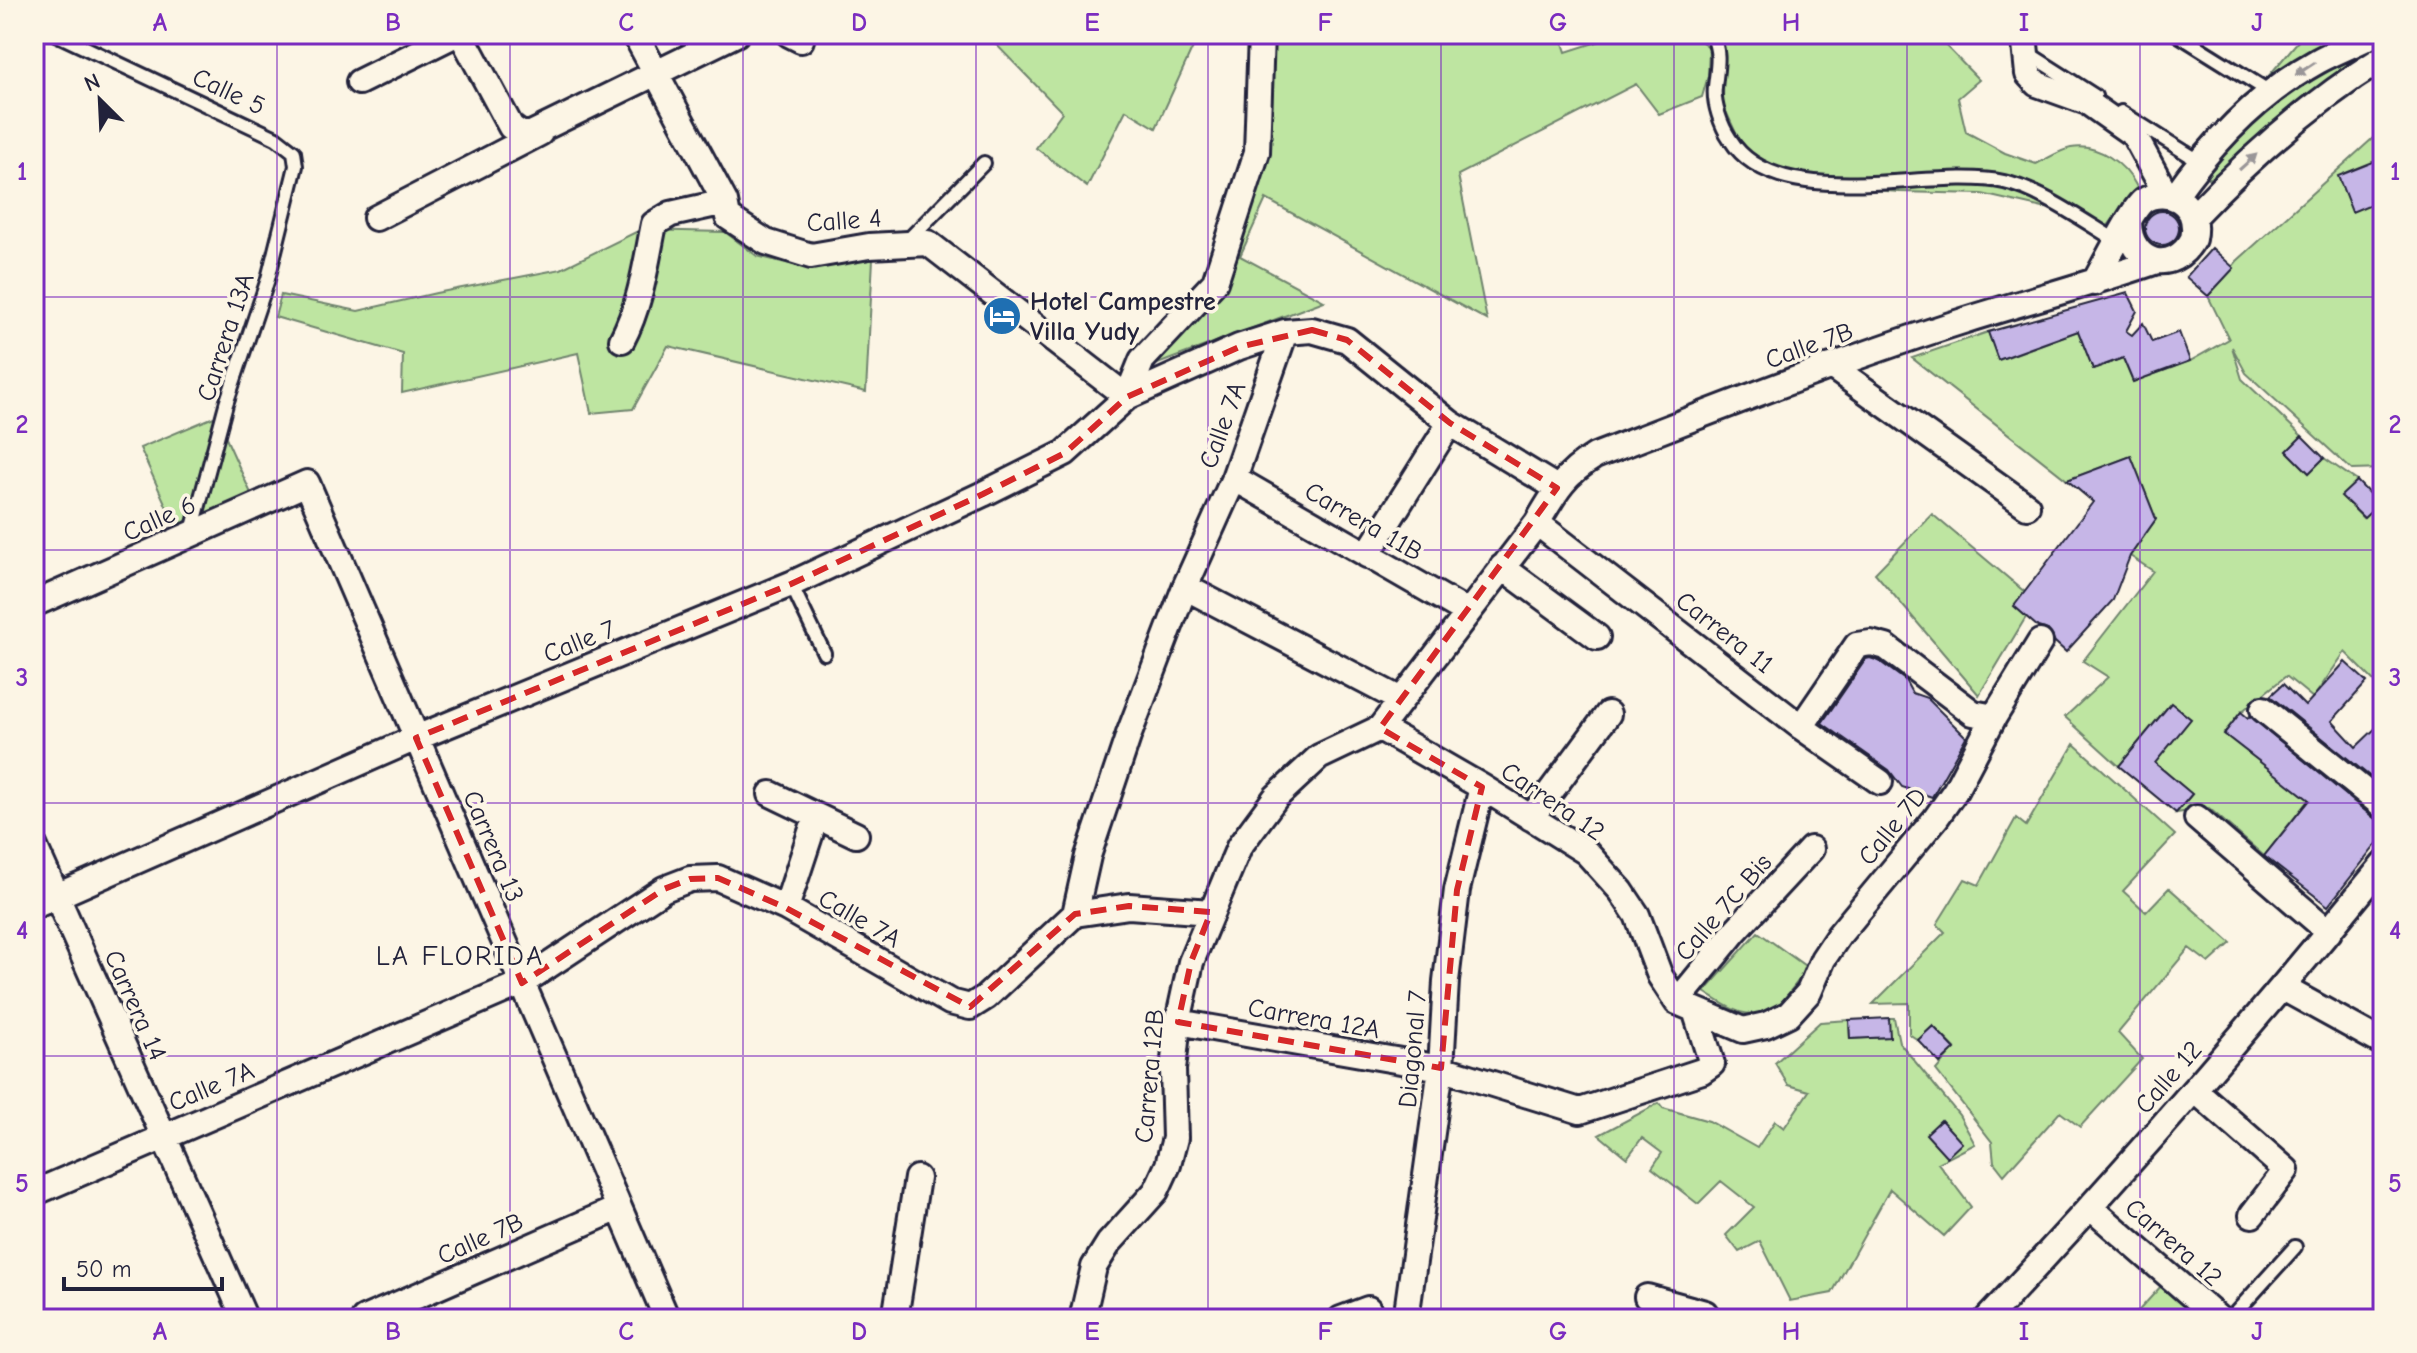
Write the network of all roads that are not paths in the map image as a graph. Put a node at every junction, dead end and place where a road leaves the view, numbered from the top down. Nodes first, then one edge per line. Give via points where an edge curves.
1 (56, 34) edge
2 (458, 34) edge
3 (635, 34) edge
4 (736, 34) edge
5 (1261, 34) edge
6 (1712, 34) edge
7 (2024, 34) edge
8 (2177, 34) edge
9 (2368, 35) edge
10 (2034, 57) dead end
11 (2383, 58) edge
12 (656, 74) junction
13 (359, 82) dead end
14 (2270, 92) junction
15 (294, 152) joint
16 (2199, 161) junction
17 (984, 163) dead end
18 (2170, 196) junction
19 (725, 202) junction
20 (2193, 217) junction
21 (376, 218) dead end
22 (2123, 232) junction
23 (904, 244) junction
24 (2157, 261) junction
25 (2094, 283) junction
26 (1285, 332) junction
27 (622, 340) dead end
28 (1831, 366) junction
29 (1127, 397) junction
30 (1450, 423) junction
31 (1234, 478) junction
32 (307, 483) joint
33 (1557, 488) junction
34 (2027, 506) dead end
35 (1537, 523) junction
36 (191, 535) junction
37 (1367, 555) junction
38 (1502, 567) junction
39 (791, 584) junction
40 (1185, 587) junction
41 (34, 604) edge
42 (1467, 612) junction
43 (1597, 637) dead end
44 (2040, 642) dead end
45 (824, 653) dead end
46 (1401, 700) junction
47 (2263, 709) dead end
48 (1608, 714) dead end
49 (1994, 717) junction
50 (1801, 727) junction
51 (1380, 728) junction
52 (416, 738) junction
53 (1880, 782) dead end
54 (1482, 787) junction
55 (771, 794) dead end
56 (2383, 806) edge
57 (816, 817) junction
58 (1531, 818) junction
59 (2197, 818) dead end
60 (856, 835) dead end
61 (34, 845) edge
62 (1811, 849) dead end
63 (2383, 865) edge
64 (57, 896) junction
65 (34, 906) edge
66 (786, 908) junction
67 (1211, 912) junction
68 (1075, 914) junction
69 (2329, 932) junction
70 (522, 983) junction
71 (2283, 988) junction
72 (1686, 1006) junction
73 (1178, 1022) junction
74 (2383, 1043) edge
75 (1441, 1068) junction
76 (2195, 1090) junction
77 (164, 1136) junction
78 (917, 1178) dead end
79 (34, 1193) edge
80 (619, 1208) junction
81 (2091, 1208) junction
82 (2252, 1215) dead end
83 (2295, 1247) dead end
84 (1647, 1297) dead end
85 (1368, 1309) dead end
86 (673, 1318) edge
87 (245, 1319) edge
88 (364, 1319) edge
89 (895, 1319) edge
90 (1082, 1319) edge
91 (1341, 1319) edge
92 (1406, 1319) edge
93 (1709, 1319) edge
94 (1987, 1319) edge
95 (2219, 1319) edge
96 (2230, 1319) edge

1 - 15 lane, Calle 5 via 276,138
2 - 12 street via 511,127 521,134 531,134
2 - 13 street
3 - 12 street, Calle 4
4 - 12 street
5 - 29 street via 1257,152 1215,282 1142,360
6 - 22 lane via 1718,47 1715,103 1730,140 1752,162 1806,182 1886,184 1970,177 2007,182
7 - 18 street via 2028,74 2037,84 2087,102 2134,135
8 - 14 lane
9 -> 14 street
10 - 16 lane
20 -> 11 street via 2295,120
12 - 19 street, Calle 4
12 - 21 street
14 - 16 street
15 - 36 lane, Carrera 13A via 296,166 268,279 226,404
16 - 18 street
17 - 23 lane
18 - 20 street
18 - 22 street via 2143,201
19 - 23 street, Calle 4 via 728,217 766,242 811,256
19 - 27 street via 671,214 654,224 640,292
20 - 24 street via 2188,249 2169,261
22 - 24 street via 2144,257
22 - 25 street
23 - 29 street, Calle 4 via 928,243
24 - 25 street, Calle 7B
25 - 28 street, Calle 7B
26 - 29 street
26 - 30 street via 1312,330 1347,340
26 - 31 street, Calle 7A
28 - 33 street, Calle 7B via 1595,456
28 - 34 street
29 - 39 street, Calle 7 via 1065,453
30 - 33 street
30 - 37 street
31 - 37 street, Carrera 11B
31 - 40 street, Calle 7A
32 - 36 street, Calle 6
32 - 52 street, Carrera 13
33 - 35 street, Calle 7B
35 - 38 street, Calle 7B
35 - 50 street, Carrera 11
36 - 41 street, Calle 6
37 - 42 street, Carrera 11B
38 - 42 street, Calle 7B
38 - 43 street
39 - 45 lane
39 - 52 street, Calle 7
40 - 46 street
40 - 68 street, Calle 7A via 1129,734 1088,856
42 - 46 street, Calle 7B
44 - 49 street, Calle 7D
46 - 51 street, Calle 7B
47 - 56 street
48 - 58 street
49 - 50 street via 1973,713 1886,647 1871,643 1857,645
49 - 72 street, Calle 7D via 1955,791 1839,935 1809,992 1789,1014 1743,1030
50 - 53 street, Carrera 11
51 - 54 street, Carrera 12
51 - 67 street, Carrera 12B via 1319,757 1276,797 1239,847
52 - 64 street, Calle 7
52 - 70 street, Carrera 13
54 - 58 street, Carrera 12
54 - 75 street, Diagonal 7 via 1457,890
55 - 57 street
57 - 60 street
57 - 66 street
58 - 72 street, Carrera 12 via 1586,852 1621,891 1637,915 1660,976
59 - 69 street
61 - 64 street, Carrera 14
62 - 72 street, Calle 7C Bis via 1736,930
63 - 69 street, Calle 12
64 - 65 street, Calle 7
64 - 77 street, Carrera 14
66 - 68 street, Calle 7A via 950,1002 970,1007
66 - 70 street, Calle 7A via 718,878 690,879 664,889
67 - 68 street via 1129,906
67 - 73 street, Carrera 12B via 1191,962
69 - 71 street, Calle 12
70 - 77 street, Calle 7A
70 - 80 street, Carrera 13
71 - 74 street
71 - 76 street, Calle 12
72 - 75 street, Carrera 12 via 1712,1064 1580,1111
73 - 75 street, Carrera 12A
73 - 90 street, Carrera 12B via 1175,1138 1168,1165 1156,1191 1094,1267
75 - 92 street, Diagonal 7
76 - 81 street, Calle 12
76 - 82 street via 2286,1170
77 - 79 street, Calle 7A
77 - 87 street, Carrera 14
78 - 89 street
80 - 86 street, Carrera 13
80 - 88 street, Calle 7B
81 - 94 street, Calle 12
81 - 95 street, Carrera 12
83 - 96 lane
84 - 93 street via 1705,1313
85 - 91 street

